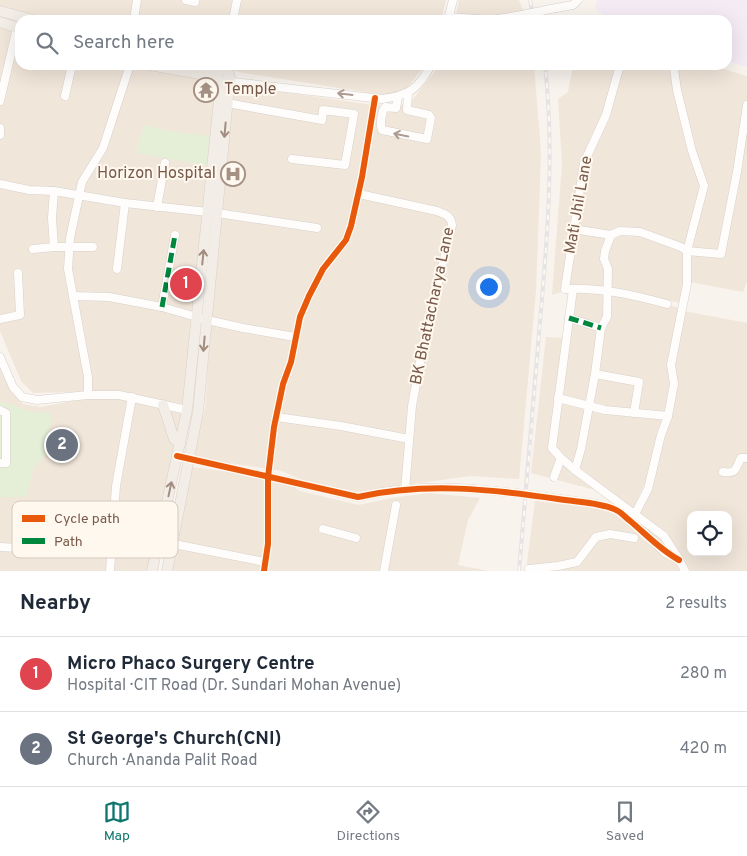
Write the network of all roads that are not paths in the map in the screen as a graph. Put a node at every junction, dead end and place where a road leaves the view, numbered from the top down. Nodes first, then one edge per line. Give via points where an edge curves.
1 (138, 0) edge
2 (186, 0) edge
3 (237, 0) edge
4 (453, 0) edge
5 (578, 0) edge
6 (195, 2) dead end
7 (0, 11) edge
8 (15, 15) edge
9 (135, 15) edge
10 (234, 15) edge
11 (449, 15) edge
12 (522, 15) edge
13 (0, 22) edge
14 (15, 27) edge
15 (15, 40) edge
16 (71, 70) edge
17 (128, 70) edge
18 (177, 70) edge
19 (210, 70) edge
20 (428, 70) edge
21 (619, 70) edge
22 (674, 70) edge
23 (225, 75) edge
24 (408, 93) junction
25 (65, 96) dead end
26 (398, 97) junction
27 (375, 98) junction
28 (0, 101) edge
29 (227, 103) junction
30 (747, 105) edge
31 (396, 108) junction
32 (406, 110) junction
33 (0, 128) edge
34 (0, 135) edge
35 (292, 159) dead end
36 (165, 162) dead end
37 (0, 184) edge
38 (54, 192) junction
39 (359, 194) junction
40 (79, 195) junction
41 (125, 204) junction
42 (157, 208) junction
43 (212, 213) junction
44 (317, 228) dead end
45 (573, 229) junction
46 (175, 235) dead end
47 (611, 235) junction
48 (54, 247) junction
49 (70, 247) junction
50 (92, 247) dead end
51 (33, 249) dead end
52 (687, 251) junction
53 (117, 269) dead end
54 (18, 273) dead end
55 (569, 289) junction
56 (608, 292) junction
57 (73, 296) junction
58 (667, 304) dead end
59 (162, 307) junction
60 (569, 318) junction
61 (0, 319) edge
62 (202, 319) junction
63 (601, 328) junction
64 (295, 337) junction
65 (0, 357) edge
66 (595, 374) junction
67 (88, 395) junction
68 (132, 398) junction
69 (558, 398) junction
70 (163, 404) junction
71 (589, 406) junction
72 (0, 410) edge
73 (187, 410) junction
74 (634, 413) junction
75 (668, 416) junction
76 (276, 417) junction
77 (409, 439) junction
78 (180, 444) junction
79 (177, 456) junction
80 (561, 458) junction
81 (747, 458) edge
82 (188, 459) junction
83 (0, 463) edge
84 (575, 470) junction
85 (722, 472) dead end
86 (268, 477) junction
87 (554, 477) dead end
88 (405, 490) junction
89 (115, 501) edge
90 (167, 501) edge
91 (396, 505) dead end
92 (635, 514) junction
93 (178, 520) edge
94 (324, 529) dead end
95 (356, 538) dead end
96 (634, 538) dead end
97 (178, 545) edge
98 (111, 558) edge
99 (155, 558) edge
100 (171, 558) edge
101 (679, 560) junction
102 (265, 562) junction
103 (529, 569) dead end
104 (110, 571) edge
105 (152, 571) edge
106 (168, 571) edge
107 (264, 571) edge
108 (384, 571) edge
109 (684, 571) edge

1 - 9 street
2 - 6 street
3 - 10 street
4 - 11 street
5 - 12 street, bridge via 573,5
7 - 8 main road
13 - 14 main road
15 - 28 street
16 - 25 street
17 - 40 street via 103,148 82,182
18 - 23 main road via 217,77
19 - 23 main road
20 - 24 street
21 - 45 street, Mati Jhil Lane via 606,115 584,162
22 - 52 street via 692,151 704,186
27 -> 23 street
23 - 29 main road
23 - 43 main road
24 - 26 street
24 - 32 street
26 - 27 street
26 - 31 street
27 - 39 street
29 - 35 street via 322,120 323,110 354,114 345,165
29 -> 43 main road
30 - 52 street via 721,254
31 - 32 street
32 -> 31 street via 429,115 427,139 382,130 383,110 385,107
33 - 34 street
36 - 42 street
37 - 38 street
38 - 40 street
38 - 48 street
39 - 64 street via 346,240 323,269 300,317
39 - 77 street, BK Bhattacharya Lane via 437,211 448,215 451,220 423,346
40 - 41 street
40 - 49 street
41 - 42 street
41 - 53 street
42 - 43 street
43 - 44 street
43 - 62 main road
45 - 47 street
45 - 55 street, Mati Jhil Lane
46 - 59 street
47 - 52 street via 620,231 640,232
47 - 56 street via 604,259 608,269
48 - 49 street
48 - 51 street
49 - 50 street
49 - 57 street via 68,269
52 - 75 street via 687,284 671,365 674,384
54 - 61 street via 20,315
55 - 56 street
55 - 60 street, Mati Jhil Lane
56 - 58 street
56 - 63 street via 607,317
57 - 59 street via 109,297
57 - 67 street via 88,376
59 - 62 street
60 - 63 street
60 - 69 street, Mati Jhil Lane
62 - 64 street
62 - 73 main road
62 -> 82 main road via 198,412
63 - 66 street
64 - 76 street
65 - 67 street via 13,387 22,398 37,400
66 - 71 street
66 - 74 street via 639,382
67 - 68 street
68 - 70 street
68 - 89 street
69 - 71 street
69 - 80 street, Mati Jhil Lane via 552,448
70 - 73 street
70 - 78 main road via 174,439
71 - 74 street
71 - 84 street
72 - 83 street via 6,413 6,463
73 - 78 main road
74 - 75 street
75 - 92 street via 648,489
76 - 77 street
76 - 86 street
77 - 88 street, BK Bhattacharya Lane
78 - 79 main road
79 - 82 street
90 -> 79 main road
80 - 84 street
80 - 87 street
81 - 85 street via 741,458 732,474
82 - 86 street
82 - 93 main road
84 - 92 street
86 - 88 street via 358,497
86 - 102 street
88 - 101 street, bridge via 450,488 597,504 616,509 665,553
91 - 108 street
92 - 101 street via 664,536
94 - 95 street
96 - 103 street via 610,534 596,537 577,562
97 - 102 street
98 - 104 street
105 -> 99 main road
100 - 106 main road
101 - 109 street
102 - 107 street

